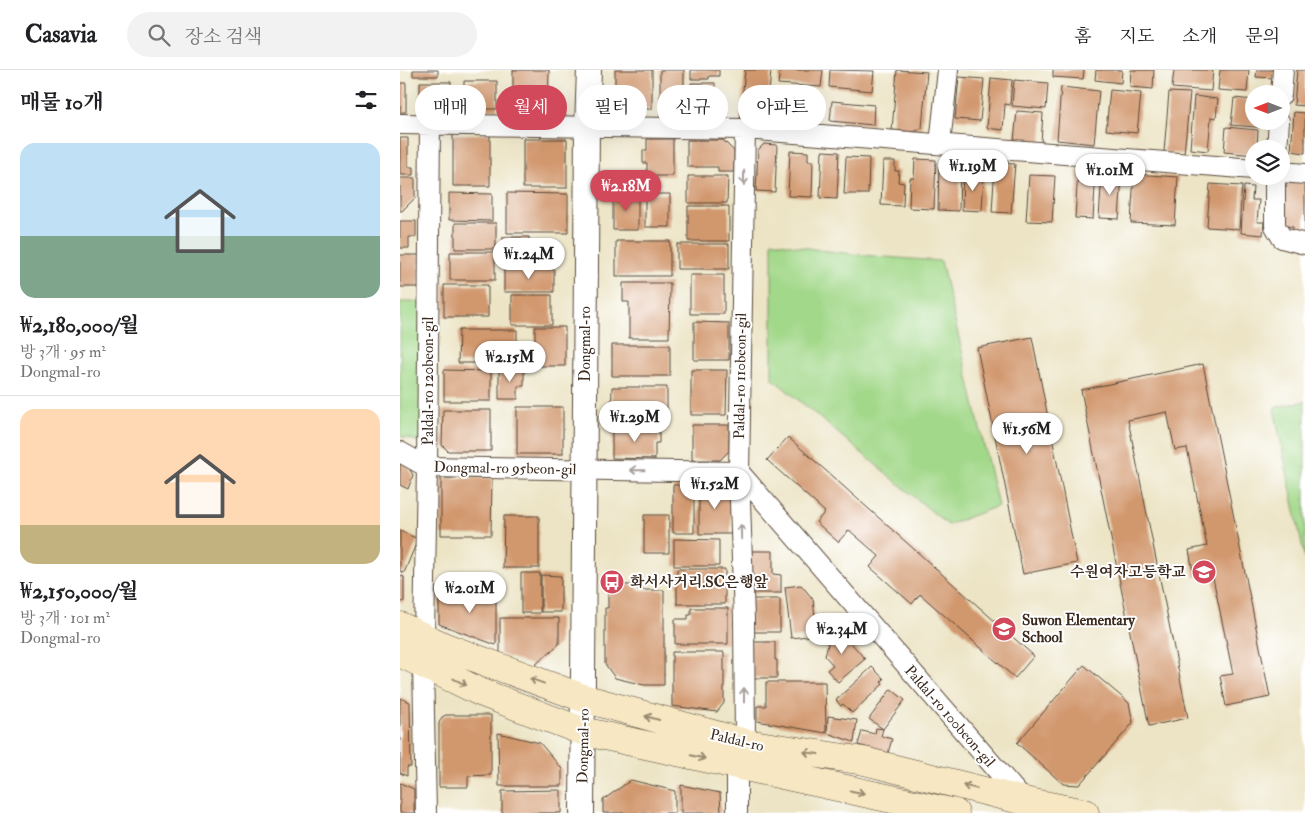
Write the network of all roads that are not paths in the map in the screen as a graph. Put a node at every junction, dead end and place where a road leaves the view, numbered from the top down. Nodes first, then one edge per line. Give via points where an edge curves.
1 (589, 70) edge
2 (948, 70) edge
3 (1283, 70) edge
4 (588, 85) edge
5 (1282, 85) edge
6 (400, 124) edge
7 (415, 124) edge
8 (486, 125) edge
9 (577, 126) edge
10 (647, 127) edge
11 (738, 129) edge
12 (430, 130) edge
13 (587, 130) edge
14 (745, 130) edge
15 (758, 130) edge
16 (940, 144) junction
17 (1245, 168) edge
18 (1290, 173) edge
19 (1305, 174) edge
20 (1276, 185) edge
21 (1305, 244) edge
22 (400, 452) edge
23 (428, 467) junction
24 (584, 469) junction
25 (738, 472) junction
26 (412, 645) edge
27 (583, 698) junction
28 (582, 731) junction
29 (741, 755) junction
30 (1024, 801) junction
31 (426, 813) edge
32 (582, 813) edge
33 (737, 813) edge
34 (955, 813) edge
35 (1085, 813) edge

1 - 4 street, Dongmal-ro
2 - 16 street
3 - 5 street
6 - 7 street
8 - 9 street
10 - 11 street
12 - 23 street, Paldal-ro 120beon-gil
13 - 24 street, Dongmal-ro
14 -> 25 street, Paldal-ro 110beon-gil
15 - 16 street
16 - 17 street
18 - 19 street
20 - 21 street via 1275,226 1282,238
22 - 23 street, Dongmal-ro 95beon-gil
23 - 24 street, Dongmal-ro 95beon-gil
23 - 26 street, Paldal-ro 120beon-gil
25 -> 24 street
24 - 27 street, Dongmal-ro
29 -> 25 street, Paldal-ro 110beon-gil via 744,619
25 - 30 street, Paldal-ro 100beon-gil
27 -> 26 main road, Paldal-ro via 443,646
26 -> 28 main road, Paldal-ro via 480,692
26 - 31 street, Paldal-ro 120beon-gil
27 - 28 street, Dongmal-ro
29 -> 27 main road, Paldal-ro
28 -> 29 main road, Paldal-ro
28 - 32 street, Dongmal-ro
30 -> 29 main road, Paldal-ro via 864,761
29 - 33 street, Paldal-ro 110beon-gil
29 -> 34 main road, Paldal-ro
30 - 35 main road, Paldal-ro

